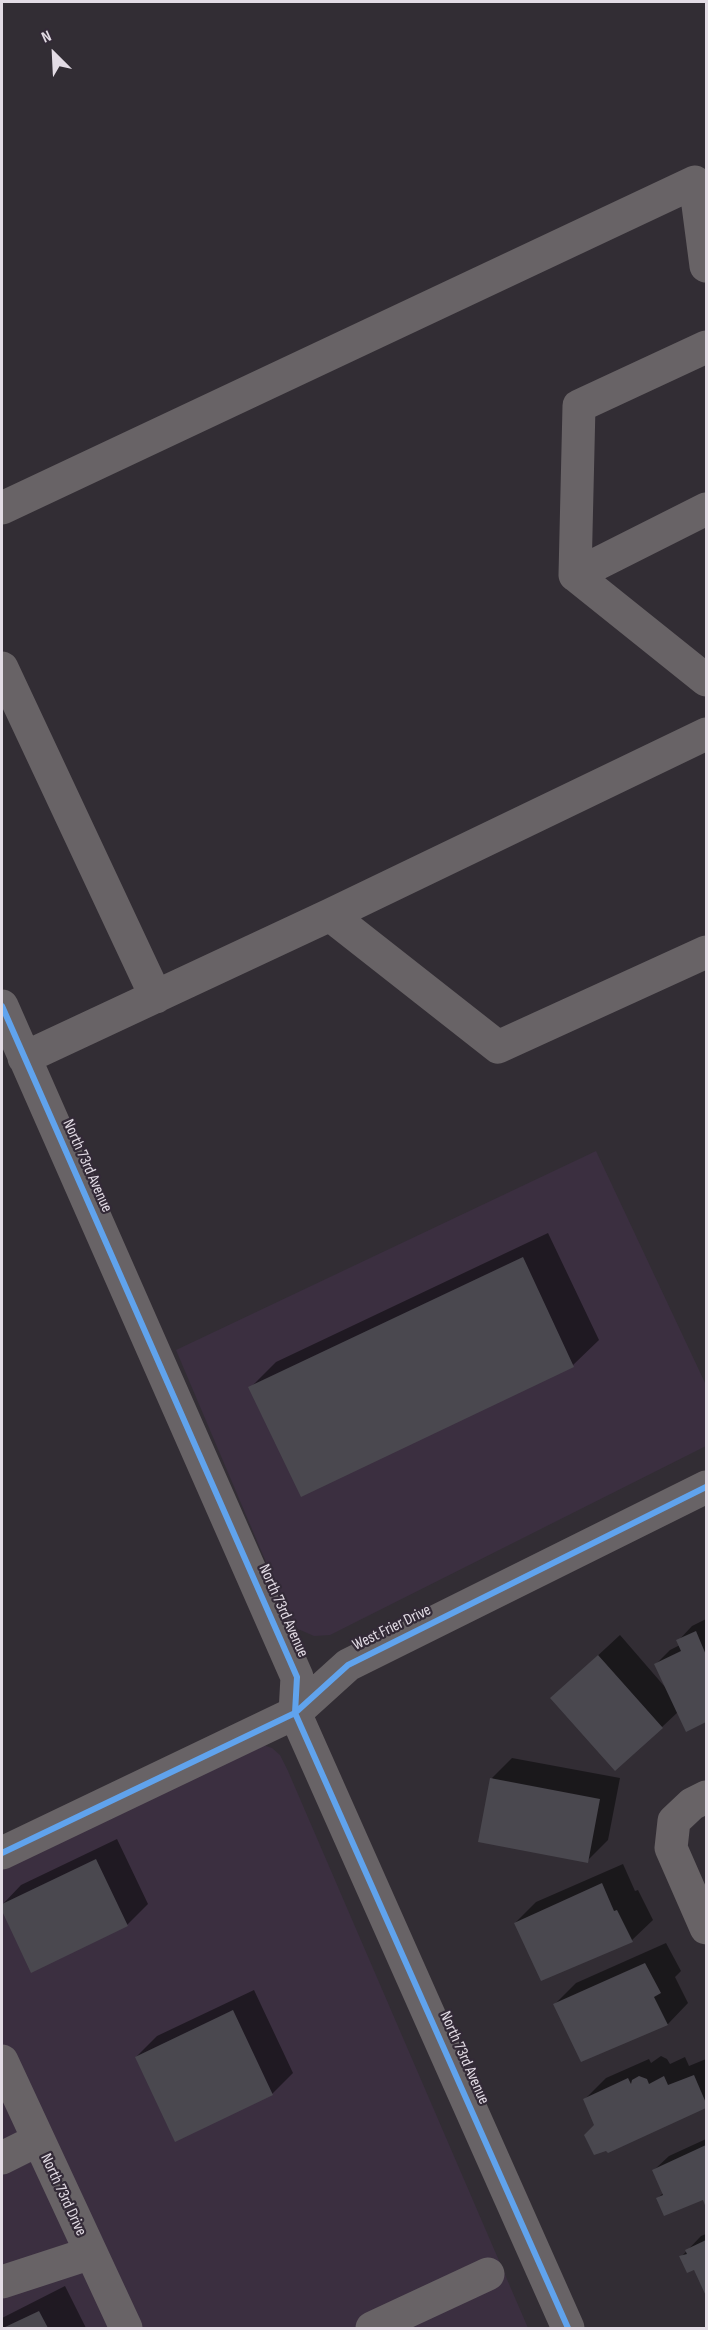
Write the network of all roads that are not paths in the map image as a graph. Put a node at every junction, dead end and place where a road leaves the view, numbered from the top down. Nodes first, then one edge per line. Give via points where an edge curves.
1 (706, 266) edge
2 (706, 347) edge
3 (2, 508) edge
4 (706, 509) edge
5 (575, 575) junction
6 (2, 668) edge
7 (706, 680) edge
8 (706, 734) edge
9 (330, 915) junction
10 (706, 952) edge
11 (156, 997) junction
12 (2, 1006) edge
13 (24, 1058) junction
14 (706, 1487) edge
15 (295, 1713) junction
16 (706, 1797) edge
17 (2, 1853) edge
18 (706, 1928) edge
19 (2, 2061) edge
20 (38, 2140) junction
21 (2, 2158) edge
22 (91, 2253) junction
23 (488, 2274) dead end
24 (2, 2282) edge
25 (126, 2328) edge
26 (372, 2328) edge
27 (568, 2328) edge

1 - 3 street via 695,182
2 - 5 street via 579,406
4 - 5 street
5 - 7 street
6 - 11 street
8 - 9 street
9 - 10 street via 498,1047
9 - 11 street
11 - 13 street
12 - 13 street, North 73rd Avenue
13 - 15 street, North 73rd Avenue via 297,1677
14 - 15 street, West Frier Drive via 348,1665
15 - 17 street, West Frier Drive
15 - 27 street, North 73rd Avenue
16 - 18 street via 674,1821 671,1848
19 - 20 street, North 73rd Drive
20 - 21 street
20 - 22 street, North 73rd Drive
22 - 24 street
22 - 25 street, North 73rd Drive
23 - 26 street

